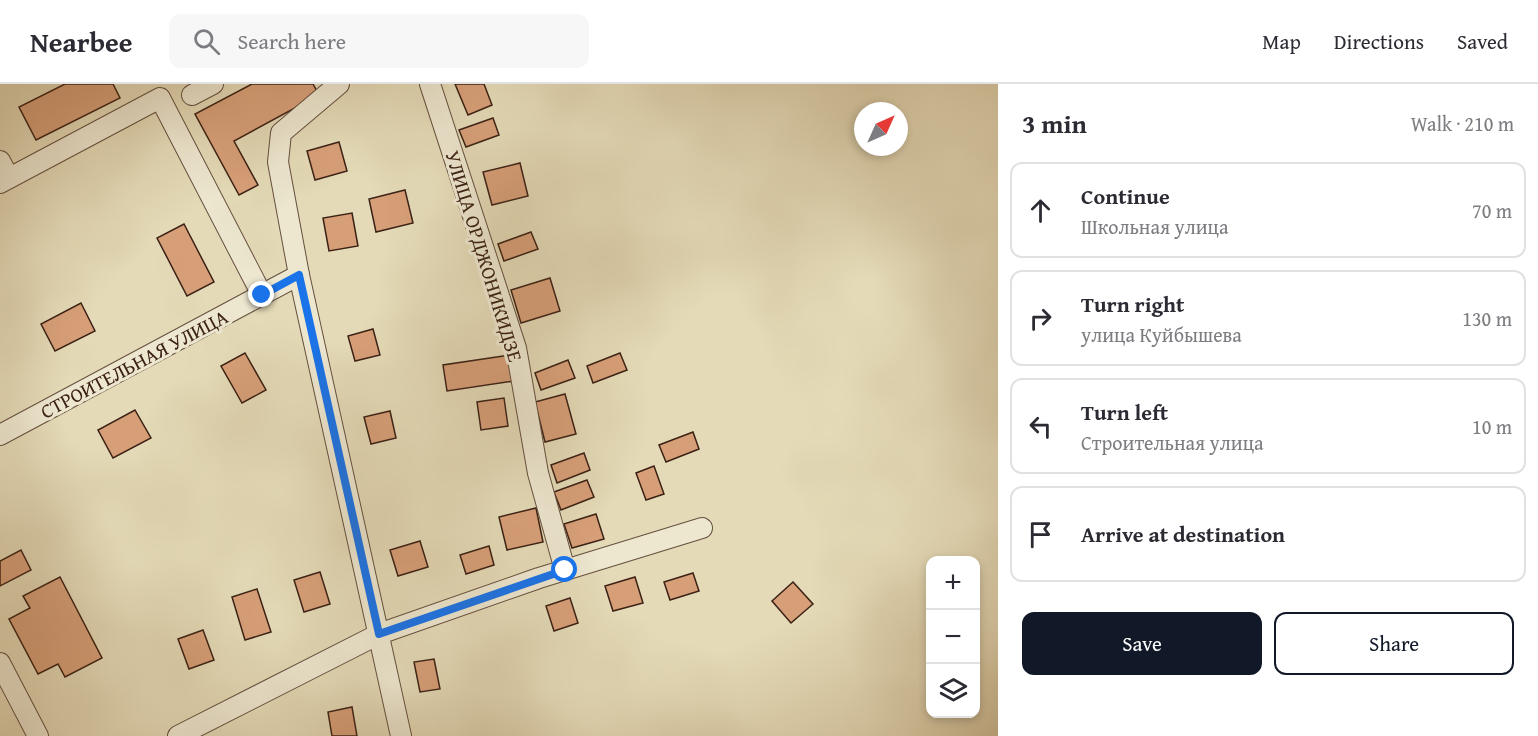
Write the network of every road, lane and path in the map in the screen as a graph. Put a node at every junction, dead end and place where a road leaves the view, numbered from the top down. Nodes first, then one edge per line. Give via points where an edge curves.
1 (213, 84) edge
2 (339, 84) edge
3 (430, 84) edge
4 (192, 95) dead end
5 (3, 174) edge
6 (299, 275) junction
7 (262, 295) junction
8 (0, 435) edge
9 (702, 528) dead end
10 (565, 570) junction
11 (379, 634) junction
12 (0, 663) edge
13 (38, 736) edge
14 (178, 736) edge
15 (402, 736) edge

1 - 4 street
2 - 6 street via 281,133 278,162
3 - 10 street, УЛИЦА ОРДЖОНИКИДЗЕ via 516,348 538,473
5 - 7 street via 160,98
6 - 7 street, СТРОИТЕЛЬНАЯ УЛИЦА
6 - 11 street
7 - 8 street, СТРОИТЕЛЬНАЯ УЛИЦА
9 - 10 street
10 - 11 street
11 - 14 street
11 - 15 street
12 - 13 street

